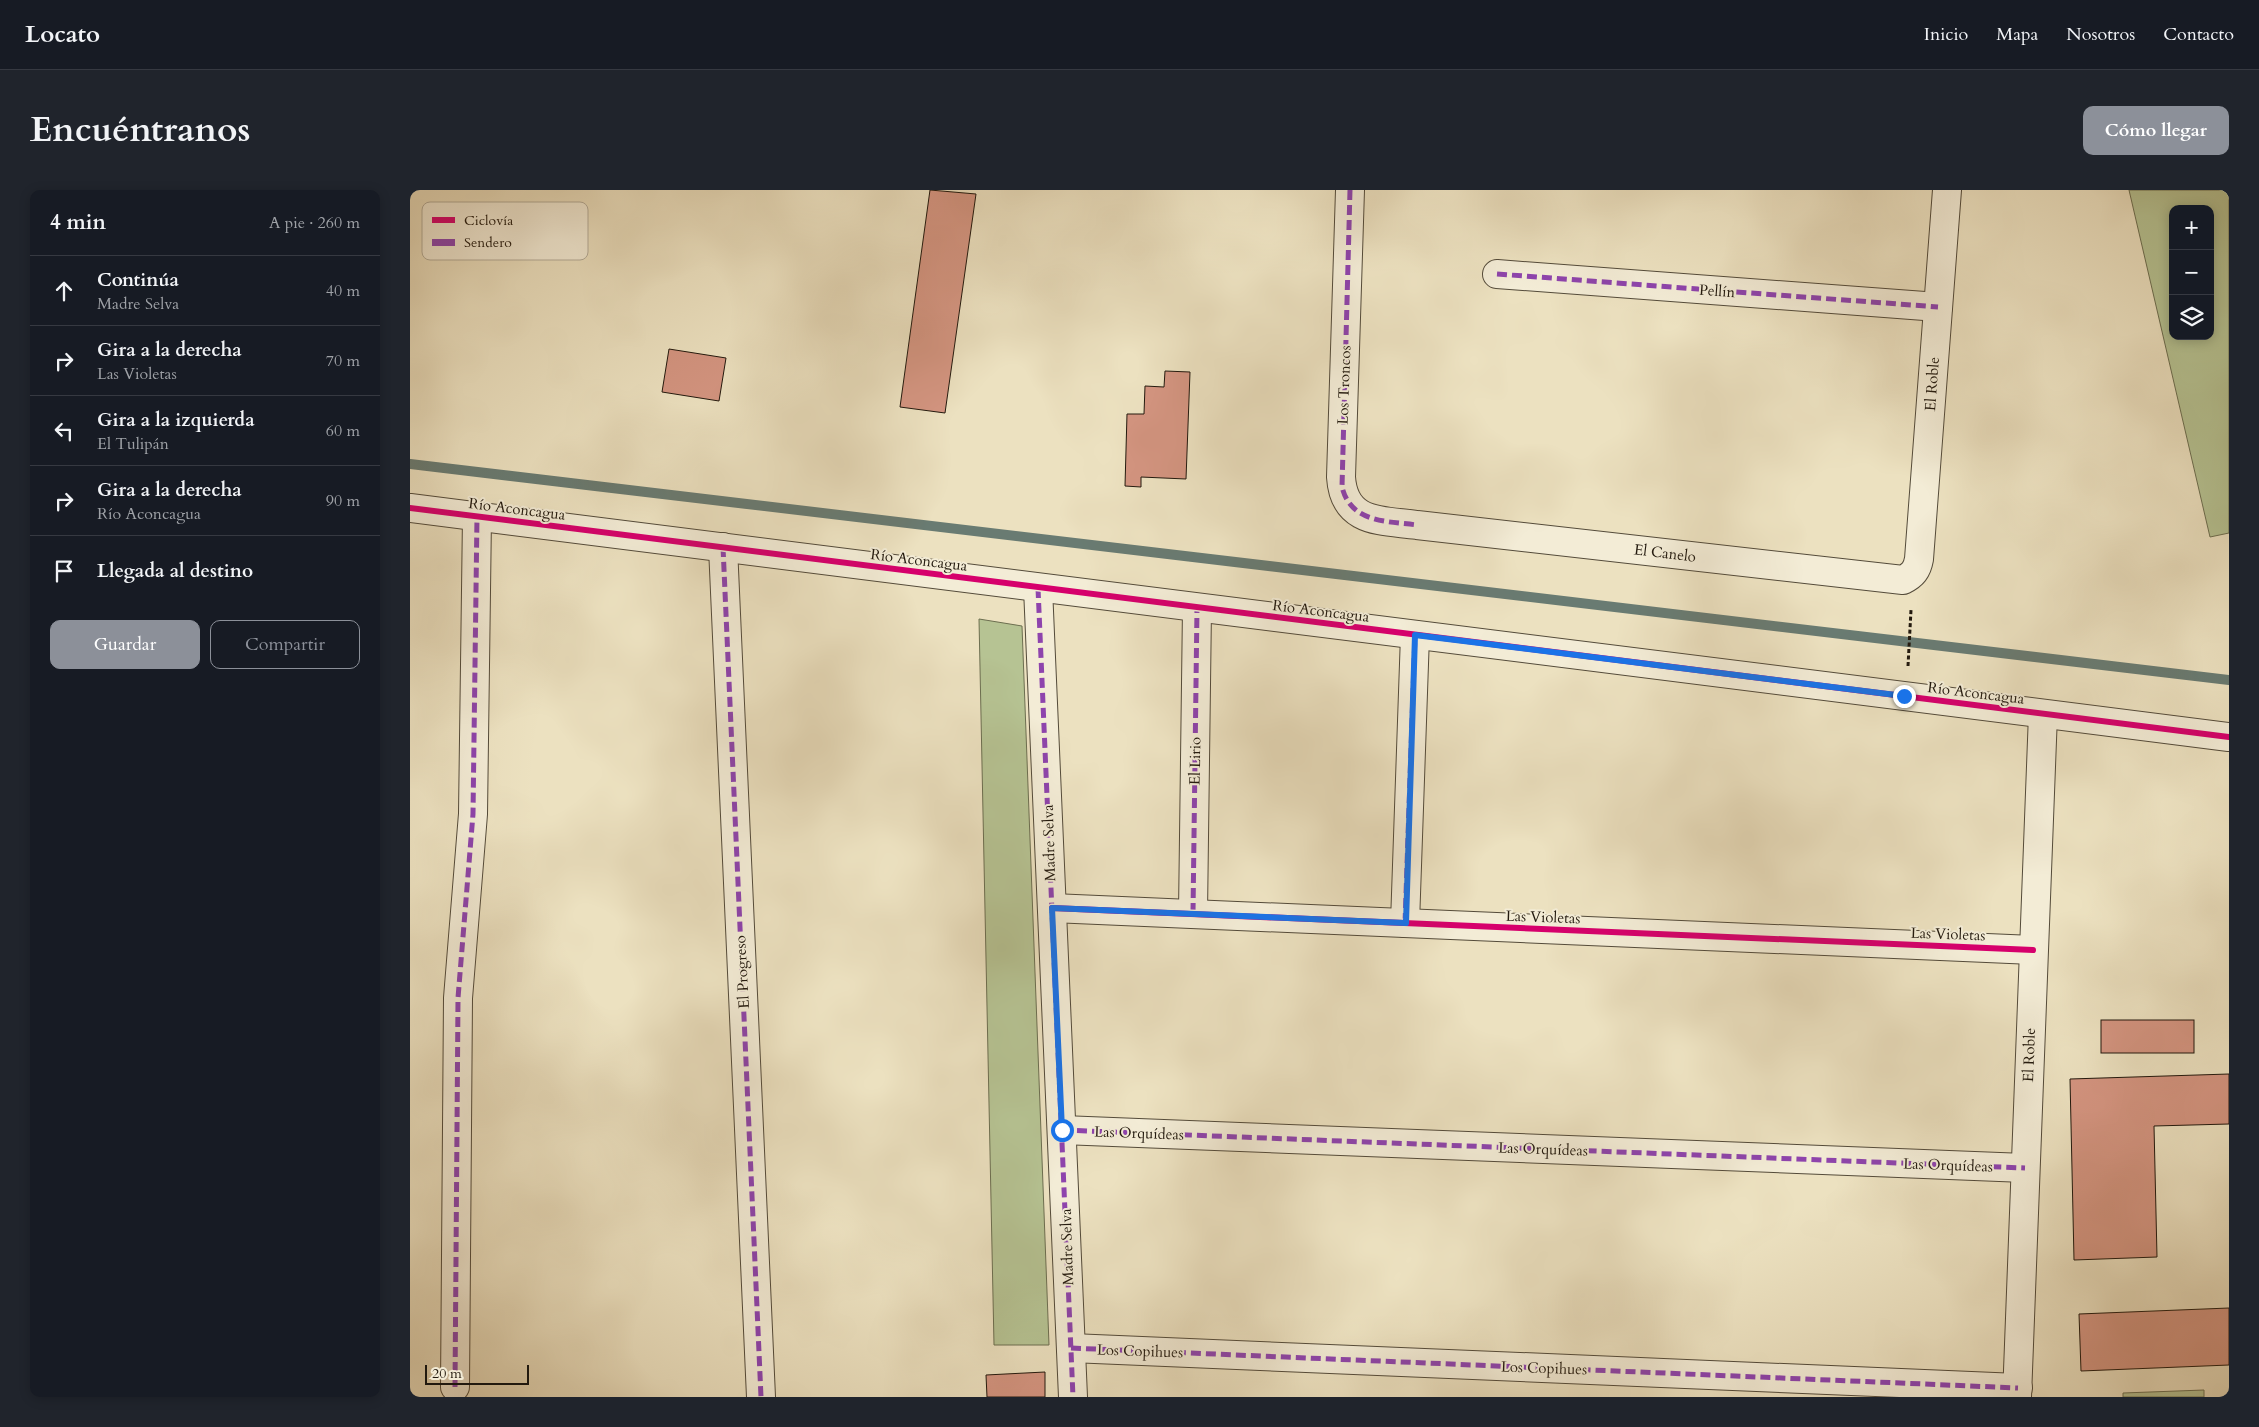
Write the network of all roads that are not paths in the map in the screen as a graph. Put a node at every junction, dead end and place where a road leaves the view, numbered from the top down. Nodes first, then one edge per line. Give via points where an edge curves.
1 (1350, 190) edge
2 (1947, 190) edge
3 (1497, 274) dead end
4 (1938, 307) junction
5 (410, 508) edge
6 (477, 516) junction
7 (1417, 525) joint
8 (723, 547) junction
9 (1912, 576) joint
10 (1038, 588) junction
11 (1197, 608) junction
12 (1415, 635) junction
13 (2043, 714) junction
14 (2229, 737) edge
15 (1052, 908) junction
16 (1193, 914) junction
17 (1406, 923) junction
18 (2033, 950) junction
19 (1062, 1130) junction
20 (2025, 1168) junction
21 (1071, 1348) junction
22 (455, 1387) dead end
23 (2018, 1392) edge
24 (761, 1397) edge
25 (1073, 1397) edge

1 - 7 street, Los Troncos via 1342,487 1349,505 1365,517
2 - 4 street, El Roble
3 - 4 street, Pellín
4 - 9 street, El Roble via 1919,560
5 - 6 street, Río Aconcagua
6 - 8 street, Río Aconcagua
6 - 22 street via 473,814 458,998
7 - 9 street, El Canelo via 1894,580
8 - 10 street, Río Aconcagua
8 - 24 street, El Progreso
10 - 11 street, Río Aconcagua
10 - 15 street, Madre Selva
11 - 12 street, Río Aconcagua
11 - 16 street, El Lirio
12 - 13 street, Río Aconcagua
12 - 17 street
13 - 14 street, Río Aconcagua
13 - 18 street, El Roble
15 - 16 street, Las Violetas
15 - 19 street, Madre Selva
16 - 17 street, Las Violetas
17 - 18 street, Las Violetas
18 - 20 street, El Roble
19 - 20 street, Las Orquídeas
19 - 21 street, Madre Selva
20 - 23 street, El Roble
21 - 23 street, Los Copihues
21 - 25 street, Madre Selva

